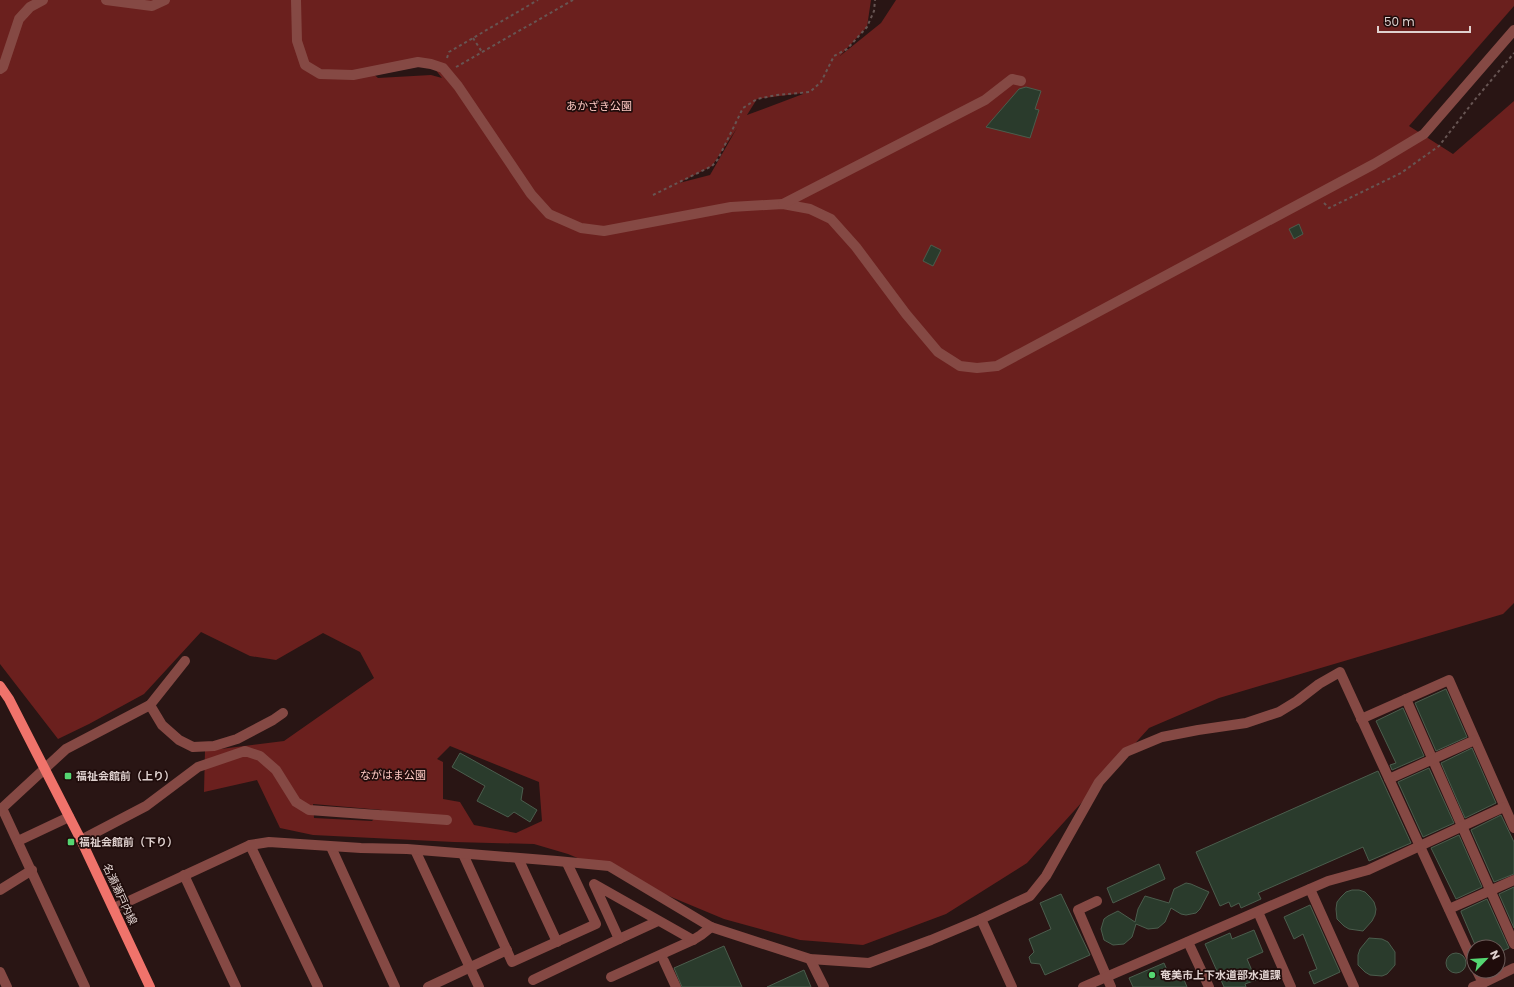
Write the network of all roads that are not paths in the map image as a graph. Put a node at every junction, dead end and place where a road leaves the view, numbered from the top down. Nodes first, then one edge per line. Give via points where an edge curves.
1 (43, 0) edge
2 (106, 0) edge
3 (165, 0) edge
4 (296, 0) edge
5 (1514, 30) edge
6 (0, 69) edge
7 (1021, 81) dead end
8 (783, 204) junction
9 (185, 661) dead end
10 (0, 686) edge
11 (1406, 699) junction
12 (150, 705) junction
13 (283, 713) dead end
14 (1361, 719) junction
15 (1475, 740) junction
16 (1433, 759) junction
17 (44, 768) junction
18 (1389, 778) junction
19 (1504, 806) junction
20 (1, 809) edge
21 (69, 817) junction
22 (447, 820) dead end
23 (1462, 826) junction
24 (1514, 828) edge
25 (81, 840) junction
26 (18, 841) junction
27 (250, 845) junction
28 (331, 846) junction
29 (1419, 846) junction
30 (415, 850) junction
31 (463, 854) junction
32 (518, 858) junction
33 (567, 862) junction
34 (32, 870) junction
35 (184, 875) junction
36 (1514, 880) edge
37 (1310, 889) junction
38 (0, 890) edge
39 (1490, 890) junction
40 (1097, 901) dead end
41 (114, 908) junction
42 (1449, 910) junction
43 (1258, 912) junction
44 (981, 919) junction
45 (658, 921) junction
46 (711, 927) junction
47 (619, 939) junction
48 (693, 940) junction
49 (557, 942) junction
50 (1188, 942) junction
51 (1514, 944) edge
52 (1466, 947) edge
53 (507, 950) junction
54 (810, 959) junction
55 (664, 961) dead end
56 (470, 967) junction
57 (1514, 968) edge
58 (0, 972) edge
59 (1106, 976) junction
60 (612, 977) dead end
61 (1481, 979) edge
62 (533, 980) dead end
63 (1483, 983) junction
64 (7, 987) edge
65 (85, 987) edge
66 (150, 987) edge
67 (236, 987) edge
68 (318, 987) edge
69 (395, 987) edge
70 (428, 987) edge
71 (479, 987) edge
72 (676, 987) edge
73 (824, 987) edge
74 (1012, 987) edge
75 (1083, 987) edge
76 (1111, 987) edge
77 (1208, 987) edge
78 (1291, 987) edge
79 (1353, 987) edge
80 (1473, 987) edge

1 - 6 street via 30,7 19,19 3,67
2 - 3 street via 152,6
4 - 8 street via 297,40 305,65 320,74 353,75 418,62 443,68 532,194 549,214 581,228 604,231 731,207
5 - 8 street via 1424,134 1368,168 997,366 960,366 938,352 831,218 810,209
7 - 8 street via 1012,79 985,100
9 - 12 street
10 - 17 main road, 名瀬瀬戸内線
11 - 14 street
11 - 15 street via 1449,680
11 - 16 street
12 - 13 street via 162,725 179,740 193,747 214,746 237,739
12 - 17 street via 66,749
14 - 18 street
14 - 44 street via 1340,672 1279,712 1246,723 1162,737 1126,752 1099,782 1046,876 1030,896
15 - 16 street
15 - 19 street
16 - 18 street
16 - 23 street
17 - 20 street
17 - 21 main road, 名瀬瀬戸内線
18 - 29 street
19 - 23 street
19 - 24 street
20 - 26 street
21 - 25 main road, 名瀬瀬戸内線
21 - 26 street
22 - 25 street via 310,810 296,802 276,770 260,756 245,751 198,767 146,806
23 - 29 street
23 - 39 street
25 - 41 main road, 名瀬瀬戸内線
26 - 34 street
27 - 28 street via 270,842
27 - 35 street
27 - 68 street
28 - 30 street
28 - 69 street
29 - 37 street via 1368,870
29 - 42 street
30 - 31 street
30 - 56 street
31 - 32 street
31 - 53 street
32 - 33 street
32 - 49 street
33 - 46 street via 609,866
33 - 49 street via 596,924
34 - 38 street
34 - 65 street
35 - 41 street
35 - 67 street
36 - 39 street
37 - 43 street
37 - 79 street
39 - 42 street
39 - 51 street
40 - 59 street via 1078,910
41 - 66 main road, 名瀬瀬戸内線
42 - 52 street
43 - 50 street
43 - 78 street
44 - 54 street via 869,963
44 - 74 street
45 - 47 street
45 - 47 street via 594,884
45 - 48 street
46 - 48 street
46 - 54 street
47 - 62 street
48 - 60 street
49 - 53 street via 512,962
50 - 59 street
50 - 77 street
53 - 56 street
54 - 73 street
55 - 72 street
56 - 70 street
56 - 71 street
57 - 63 street
58 - 64 street
59 - 75 street
59 - 76 street
61 - 63 street
63 - 80 street

